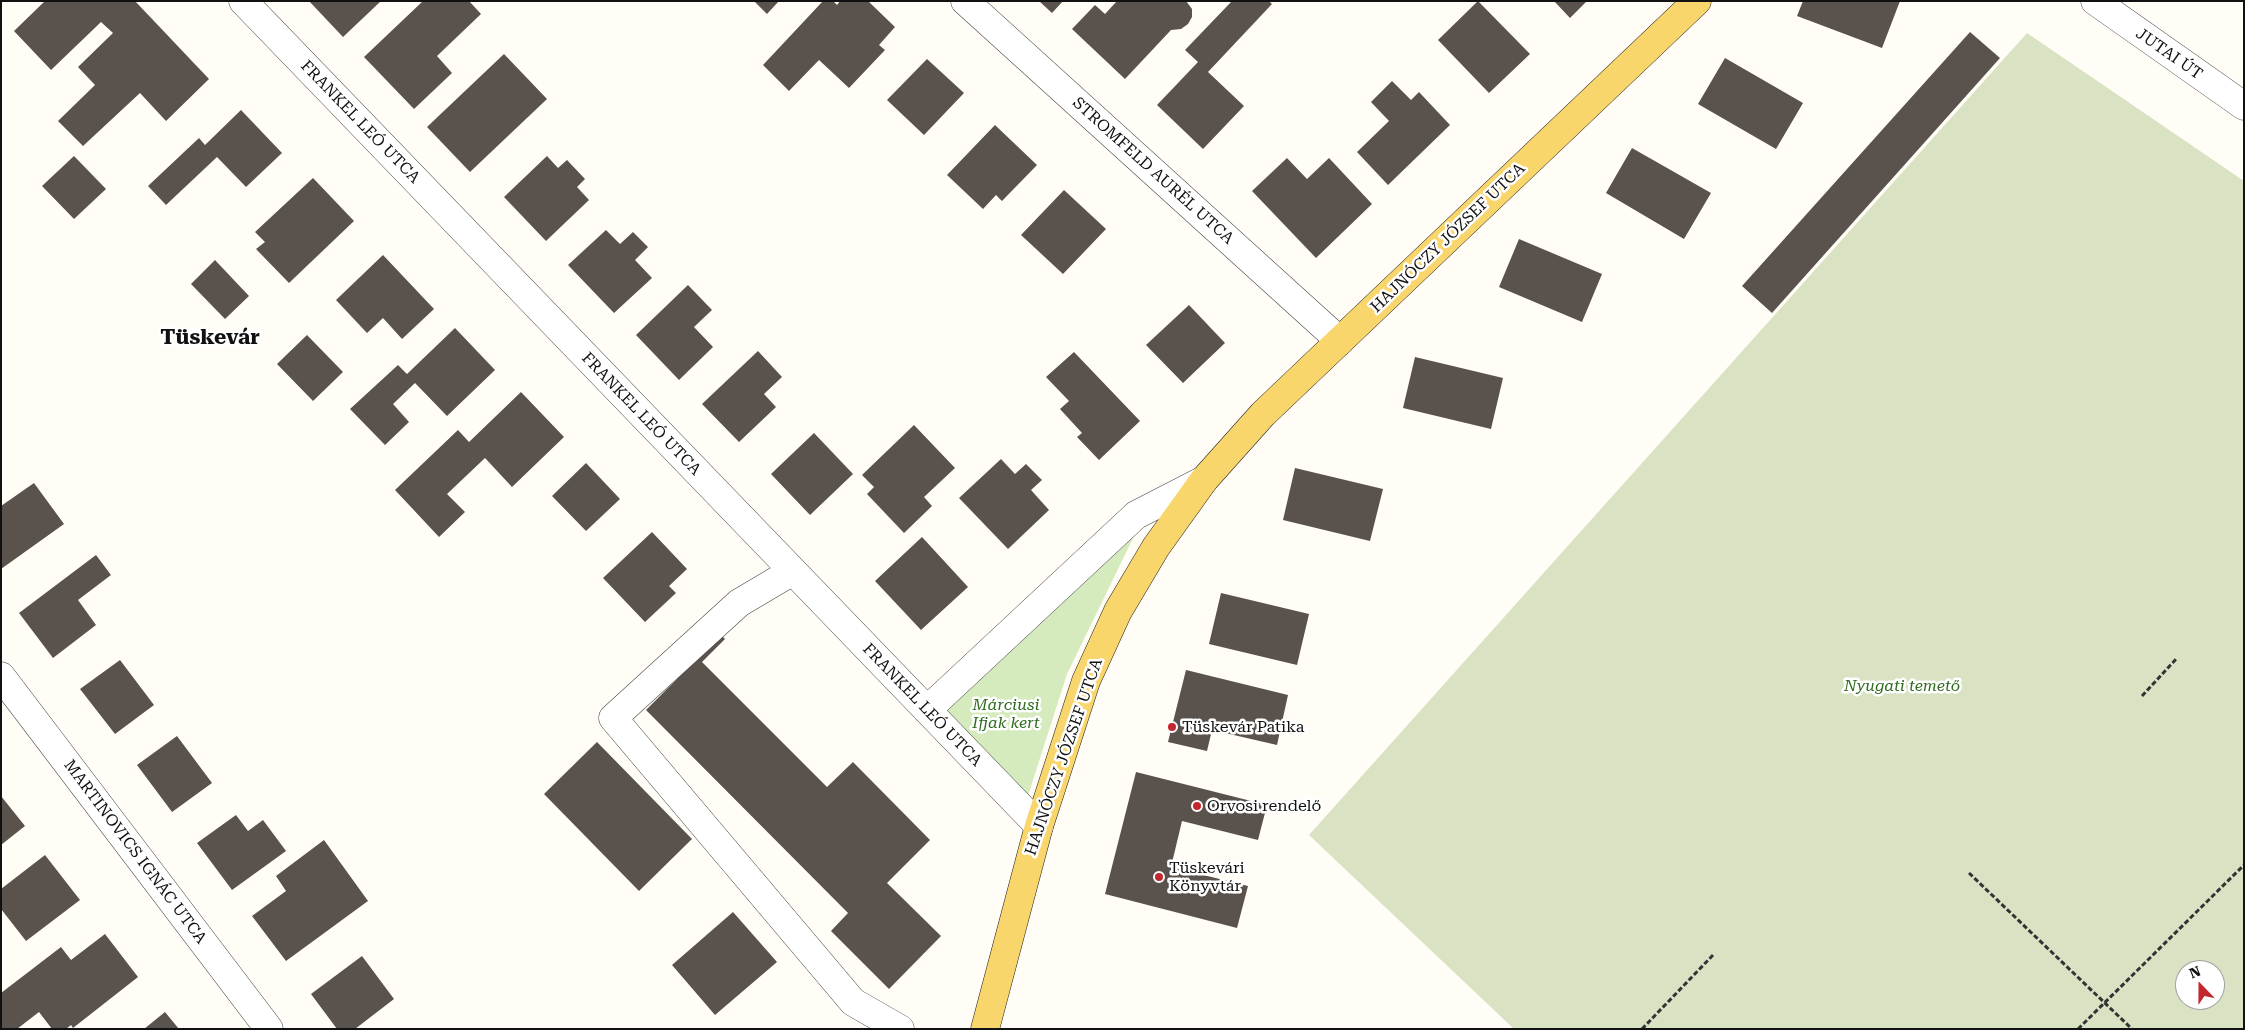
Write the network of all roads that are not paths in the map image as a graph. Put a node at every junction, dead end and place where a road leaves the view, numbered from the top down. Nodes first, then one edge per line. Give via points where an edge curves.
1 (243, 1) edge
2 (966, 1) edge
3 (1697, 1) edge
4 (2095, 1) edge
5 (2244, 106) edge
6 (1340, 341) junction
7 (1204, 480) junction
8 (793, 571) junction
9 (1, 676) edge
10 (927, 710) junction
11 (1039, 826) junction
12 (269, 1029) edge
13 (900, 1029) edge
14 (985, 1029) edge

1 - 8 street, FRANKEL LEÓ UTCA
2 - 6 street, STROMFELD AURÉL UTCA
3 - 6 main road, HAJNÓCZY JÓZSEF UTCA
4 - 5 street, JUTAI ÚT
6 - 7 main road, HAJNÓCZY JÓZSEF UTCA via 1263,414
7 - 10 street, HAJNÓCZY JÓZSEF UTCA via 1136,515
7 - 11 main road, HAJNÓCZY JÓZSEF UTCA via 1156,547 1118,611 1086,681
8 - 10 street, FRANKEL LEÓ UTCA
8 - 13 street via 739,603 613,718 853,1002
9 - 12 street, MARTINOVICS IGNÁC UTCA
10 - 11 street, FRANKEL LEÓ UTCA
11 - 14 main road, HAJNÓCZY JÓZSEF UTCA

